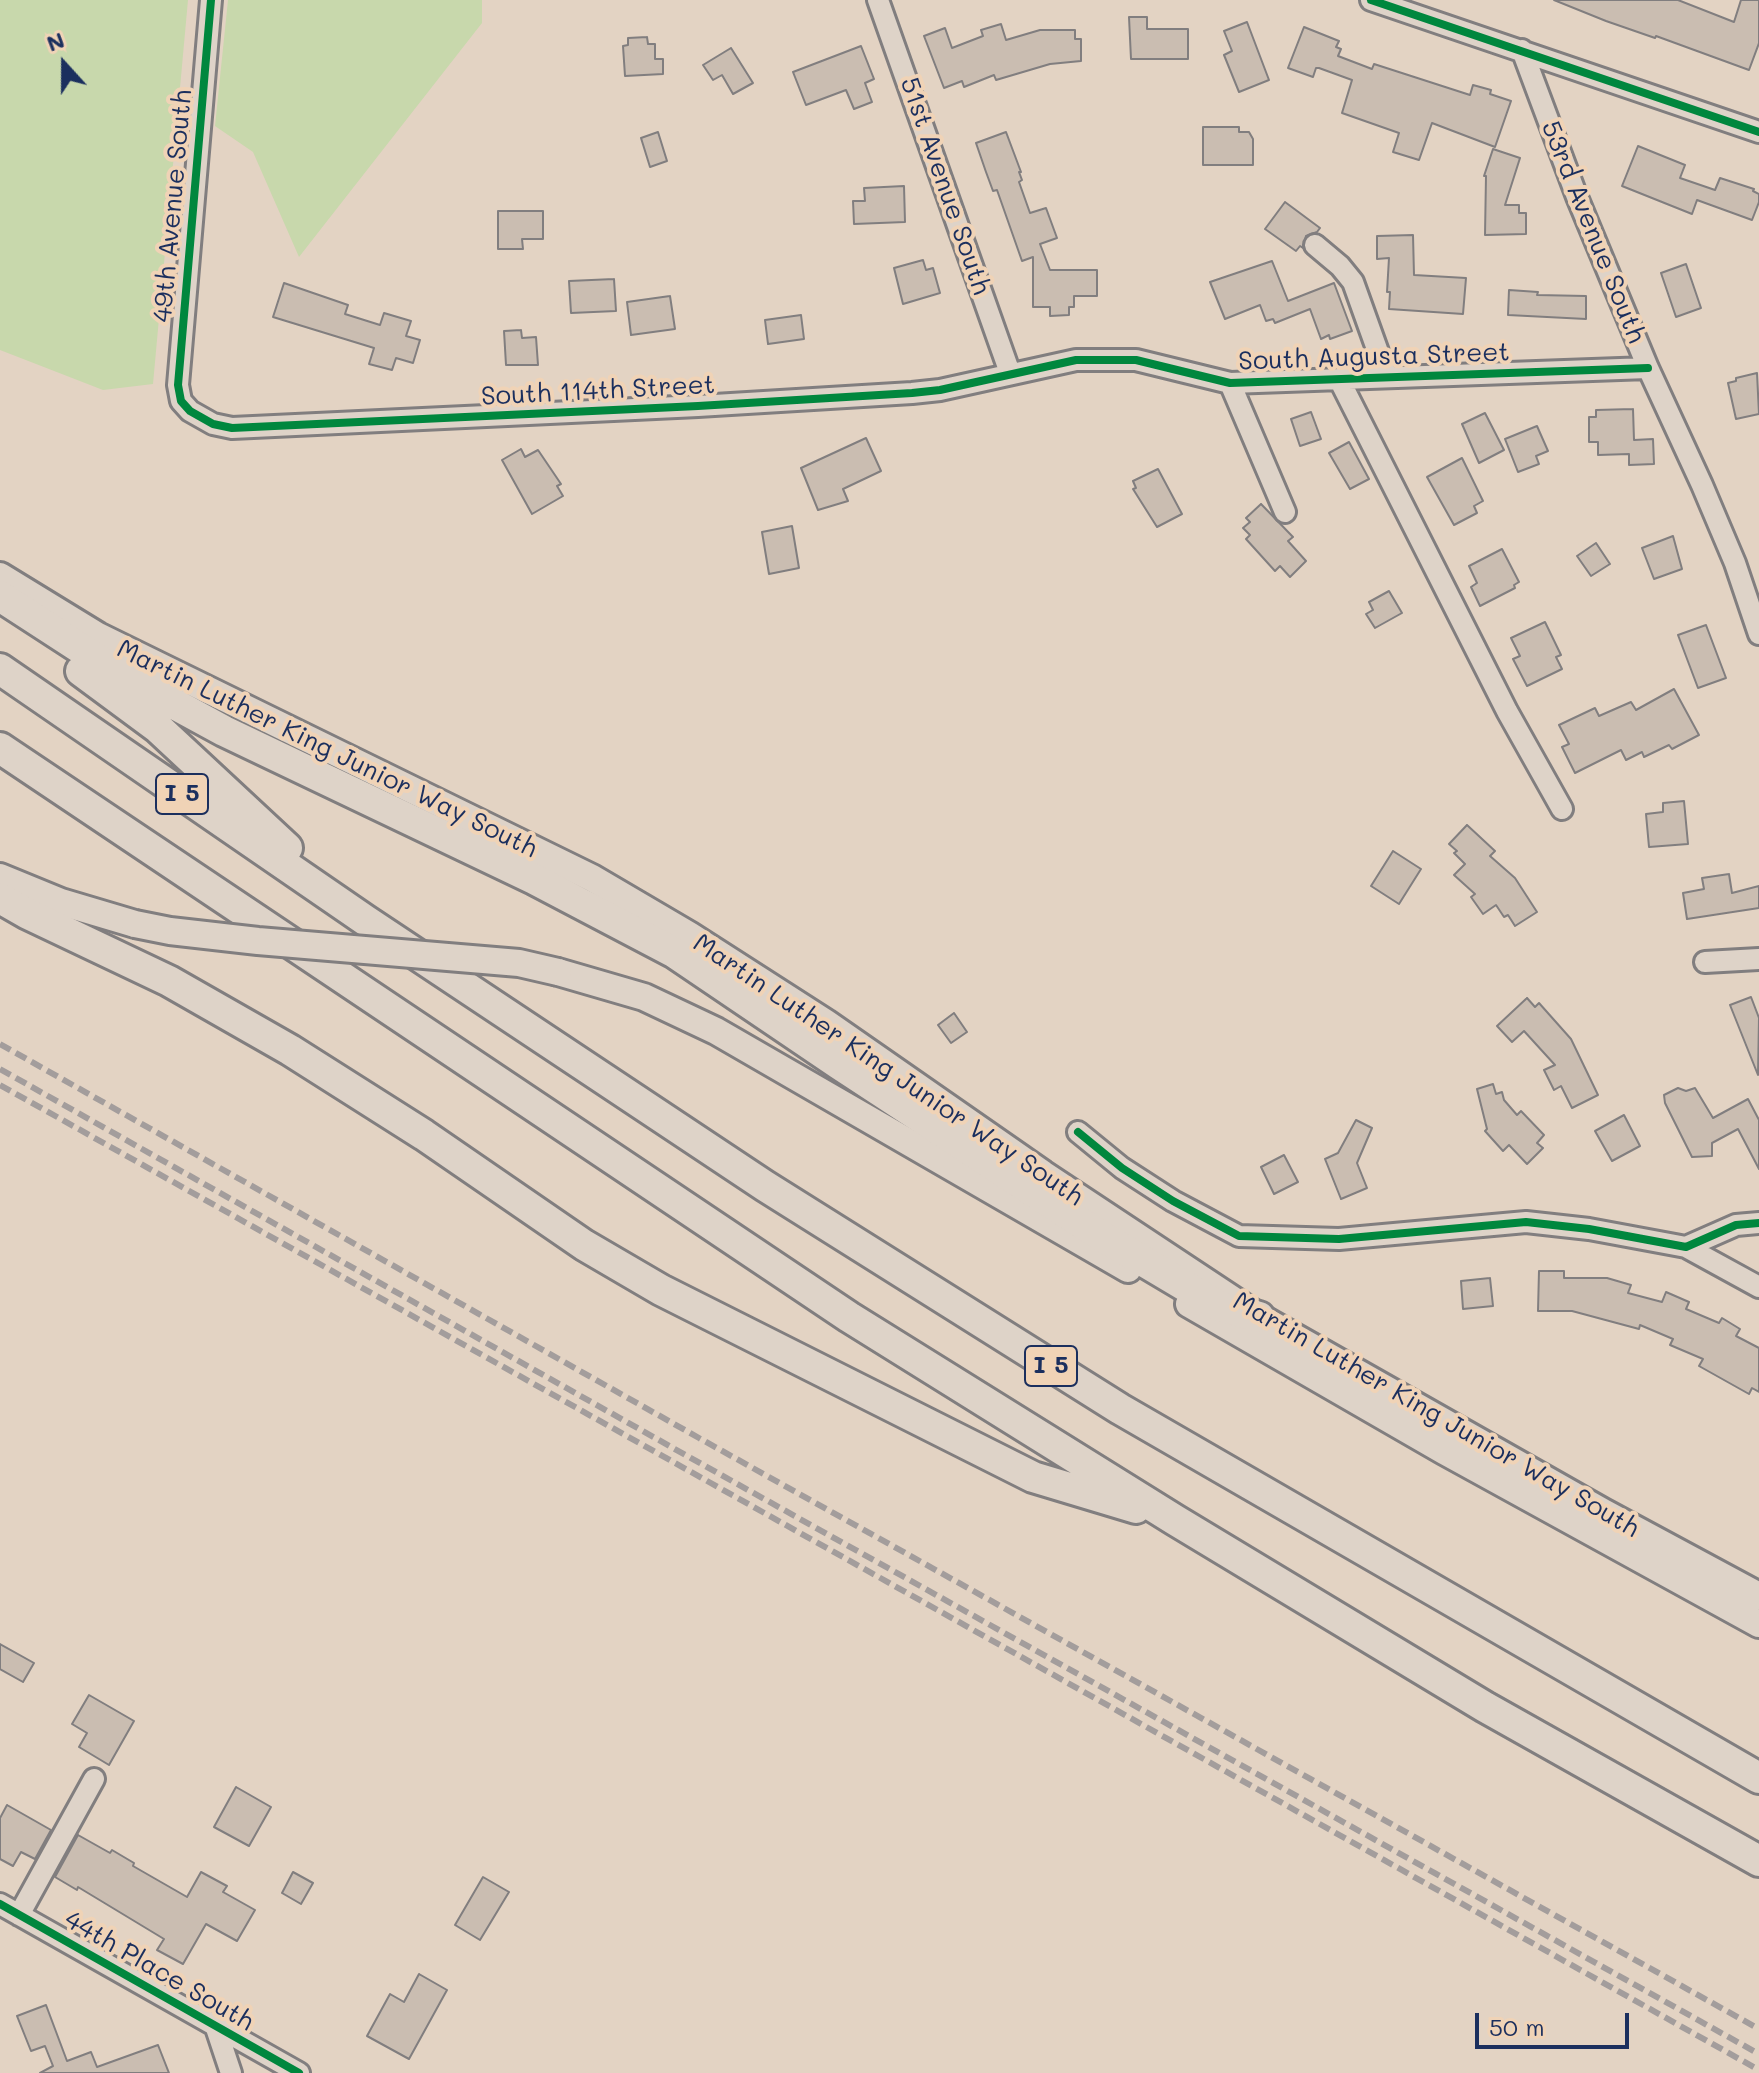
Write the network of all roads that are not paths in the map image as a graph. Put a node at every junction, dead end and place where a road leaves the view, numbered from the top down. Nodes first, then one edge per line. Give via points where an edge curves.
1 (211, 0) edge
2 (878, 0) edge
3 (1371, 0) edge
4 (1522, 50) junction
5 (1759, 132) edge
6 (1315, 245) dead end
7 (1648, 368) junction
8 (1010, 373) junction
9 (1387, 377) junction
10 (1339, 379) junction
11 (1230, 383) junction
12 (190, 411) joint
13 (1285, 512) dead end
14 (0, 576) edge
15 (0, 596) edge
16 (0, 615) edge
17 (1759, 634) edge
18 (0, 669) edge
19 (0, 748) edge
20 (1562, 809) dead end
21 (0, 877) edge
22 (0, 898) edge
23 (365, 920) junction
24 (1759, 959) edge
25 (1705, 962) dead end
26 (1078, 1132) dead end
27 (1759, 1223) edge
28 (1686, 1247) junction
29 (1759, 1287) edge
30 (1259, 1317) junction
31 (1175, 1520) junction
32 (1759, 1596) edge
33 (1759, 1624) edge
34 (1759, 1778) edge
35 (94, 1779) dead end
36 (1759, 1861) edge
37 (0, 1904) edge
38 (19, 1915) junction
39 (215, 2025) junction
40 (231, 2073) edge
41 (299, 2073) edge

1 - 12 street, 49th Avenue South via 178,385
2 - 8 street, 51st Avenue South
3 - 4 street
4 - 5 street
4 - 7 street, 53rd Avenue South
6 - 9 street via 1353,282
7 - 9 street, South Augusta Street
7 - 17 street, 53rd Avenue South via 1713,511
8 - 11 street, South Augusta Street via 1076,360 1136,360
8 - 12 street, South 114th Street via 912,393 232,428
9 - 10 street, South Augusta Street
10 - 11 street, South Augusta Street
10 - 20 street
11 - 13 street
14 - 30 main road, Martin Luther King Junior Way South via 98,636 592,878 689,935
15 - 30 highway via 123,676 224,731 534,879 675,953 1098,1234 1219,1306
16 - 23 highway via 158,728
18 - 23 highway, I 5
19 - 31 highway, I 5 via 849,1317
21 - 33 main road, Martin Luther King Junior Way South, bridge via 61,902 170,931 519,963 644,997 716,1031 1431,1444
22 - 31 highway via 169,981 290,1050 584,1245 661,1290 1033,1477
23 - 34 highway, I 5 via 765,1186 1120,1409
24 - 25 street
26 - 28 street via 1173,1201 1239,1236 1339,1239 1526,1222
27 - 28 street via 1736,1225
28 - 29 street
30 - 32 main road, Martin Luther King Junior Way South
31 - 36 highway, I 5 via 1485,1707
35 - 38 street
37 - 38 street, 44th Place South
38 - 39 street, 44th Place South
39 - 40 street
39 - 41 street, 44th Place South

